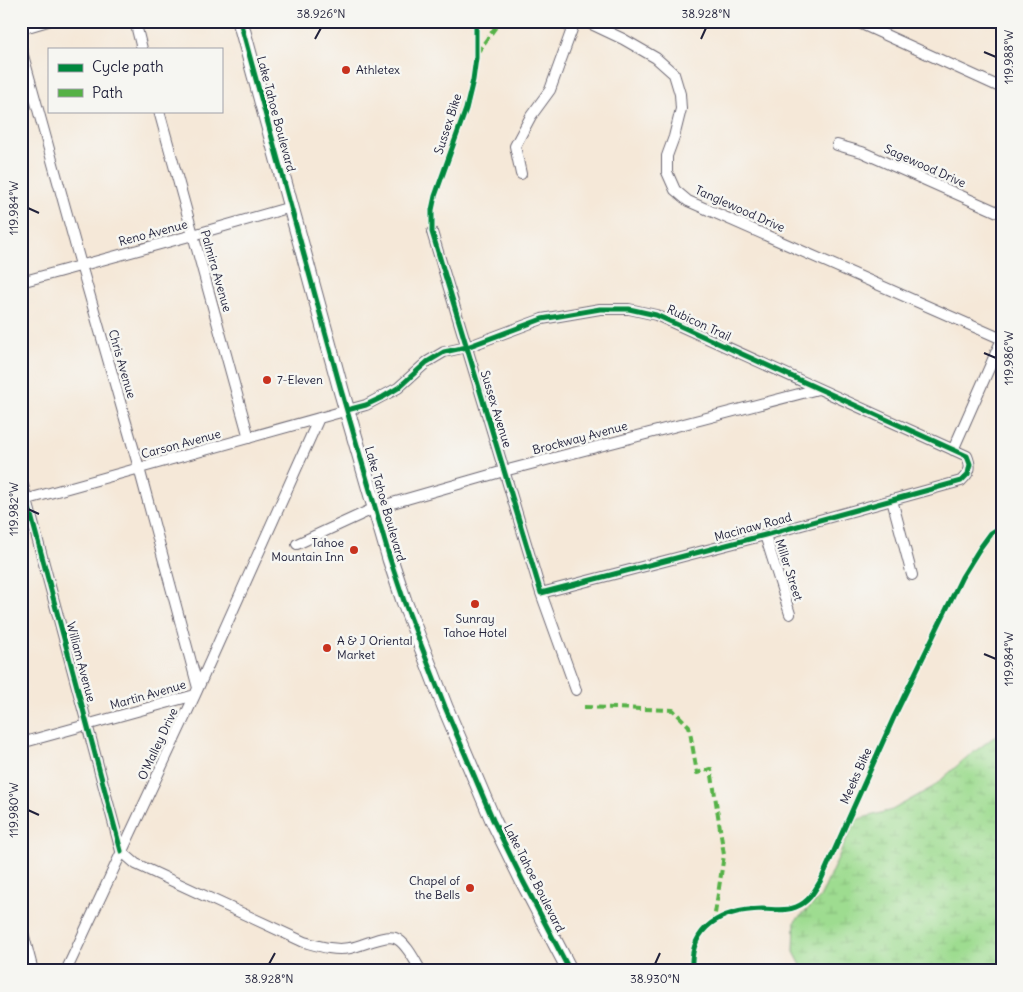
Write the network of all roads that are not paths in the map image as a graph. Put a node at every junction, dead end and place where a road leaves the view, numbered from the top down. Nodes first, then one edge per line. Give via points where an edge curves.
1 (48, 21) edge
2 (135, 21) edge
3 (240, 21) edge
4 (575, 21) edge
5 (585, 21) edge
6 (855, 21) edge
7 (21, 29) edge
8 (21, 48) edge
9 (142, 48) edge
10 (1002, 88) edge
11 (159, 112) edge
12 (837, 145) dead end
13 (521, 174) dead end
14 (291, 207) junction
15 (1002, 214) edge
16 (432, 232) dead end
17 (193, 235) junction
18 (81, 266) junction
19 (21, 282) edge
20 (1002, 339) edge
21 (467, 347) junction
22 (818, 388) junction
23 (347, 410) junction
24 (319, 418) junction
25 (249, 438) junction
26 (953, 450) junction
27 (139, 468) junction
28 (504, 471) junction
29 (968, 474) joint
30 (21, 478) edge
31 (24, 500) edge
32 (892, 500) junction
33 (375, 508) junction
34 (765, 535) junction
35 (297, 544) dead end
36 (912, 575) dead end
37 (541, 593) junction
38 (790, 614) dead end
39 (576, 690) dead end
40 (197, 691) junction
41 (88, 725) junction
42 (21, 744) edge
43 (121, 851) junction
44 (21, 925) edge
45 (33, 971) edge
46 (66, 971) edge
47 (421, 971) edge
48 (570, 971) edge

1 - 7 street
2 - 9 street
3 - 14 highway, Lake Tahoe Boulevard
4 - 13 street via 550,90 515,146
5 - 20 street, Tanglewood Drive via 656,58 674,74 681,108 667,156 667,172 675,190 688,201
6 - 10 street
8 - 18 street, Chris Avenue
11 - 17 street, Palmira Avenue
12 - 15 street, Sagewood Drive via 862,152
14 - 17 street, Reno Avenue
14 - 23 highway, Lake Tahoe Boulevard
16 - 21 street, Sussex Avenue
17 - 18 street, Reno Avenue
17 - 25 street, Palmira Avenue
18 - 19 street, Reno Avenue
18 - 27 street, Chris Avenue
20 - 26 street
21 - 22 street, Rubicon Trail via 542,318 600,309 629,309 656,315
21 - 23 street, Rubicon Trail via 444,352 383,397
21 - 28 street, Sussex Avenue
22 - 26 street, Rubicon Trail
22 - 28 street, Brockway Avenue
23 - 24 street, Carson Avenue
23 - 33 highway, Lake Tahoe Boulevard
24 - 25 street, Carson Avenue
24 - 40 street, O'Malley Drive
25 - 27 street, Carson Avenue
26 - 29 street, Rubicon Trail via 966,456 970,464
27 - 31 street, Carson Avenue
27 - 40 street, Chris Avenue
28 - 33 street, Brockway Avenue
28 - 37 street, Sussex Avenue
29 - 32 street, Macinaw Road via 961,481
30 - 31 street, William Avenue
31 - 41 street, William Avenue
32 - 34 street, Macinaw Road
32 - 36 street
33 - 35 street, Brockway Avenue
33 - 48 highway, Lake Tahoe Boulevard via 404,601 464,754 504,845
34 - 37 street, Macinaw Road
34 - 38 street, Miller Street
37 - 39 street, Sussex Avenue
40 - 41 street, Martin Avenue
40 - 43 street, O'Malley Drive
41 - 42 street, Martin Avenue
41 - 43 street, William Avenue
43 - 46 street, O'Malley Drive
43 - 47 street via 136,864 304,942 327,948 348,948 384,937 395,938 406,946
44 - 45 street

